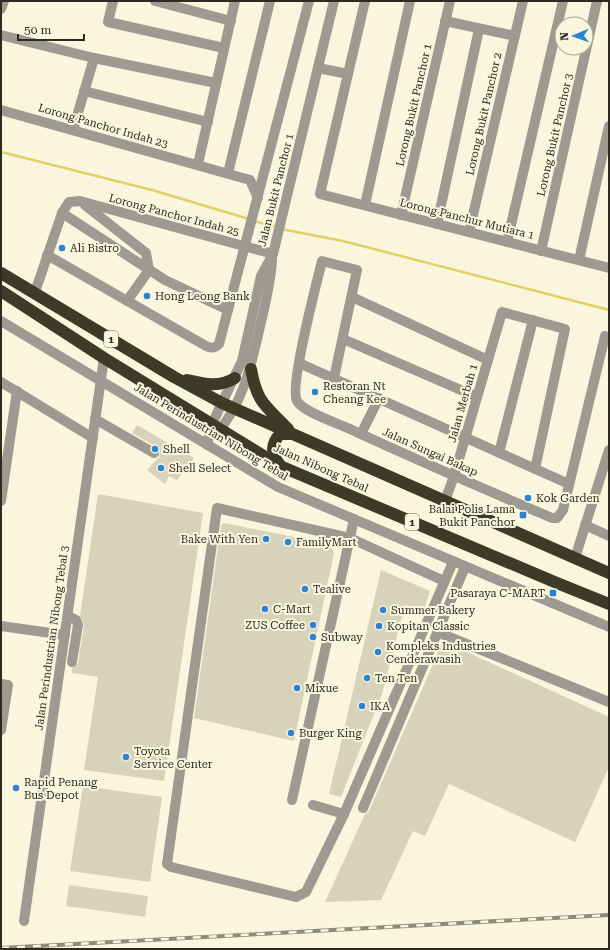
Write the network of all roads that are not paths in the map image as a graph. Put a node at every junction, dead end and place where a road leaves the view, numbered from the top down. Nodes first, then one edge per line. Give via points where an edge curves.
1 (4, 1) edge
2 (113, 1) edge
3 (155, 1) edge
4 (235, 1) edge
5 (270, 1) edge
6 (309, 1) edge
7 (334, 1) edge
8 (365, 1) edge
9 (410, 1) edge
10 (450, 1) edge
11 (523, 1) edge
12 (563, 1) edge
13 (598, 1) edge
14 (1, 9) edge
15 (231, 20) junction
16 (445, 21) junction
17 (479, 29) junction
18 (1, 35) edge
19 (515, 36) junction
20 (224, 48) junction
21 (94, 58) junction
22 (318, 68) junction
23 (348, 74) junction
24 (216, 83) junction
25 (84, 91) junction
26 (1, 110) edge
27 (208, 122) junction
28 (609, 126) edge
29 (73, 130) junction
30 (198, 164) junction
31 (228, 173) junction
32 (258, 198) junction
33 (80, 201) junction
34 (365, 205) junction
35 (62, 213) junction
36 (401, 215) junction
37 (437, 224) junction
38 (469, 232) junction
39 (507, 242) junction
40 (246, 243) junction
41 (541, 251) junction
42 (273, 253) junction
43 (47, 255) junction
44 (579, 260) junction
45 (609, 268) edge
46 (149, 270) junction
47 (1, 273) edge
48 (1, 291) edge
49 (35, 292) junction
50 (352, 297) junction
51 (127, 301) junction
52 (228, 310) junction
53 (533, 320) junction
54 (1, 321) edge
55 (605, 336) dead end
56 (342, 339) junction
57 (104, 358) junction
58 (488, 360) junction
59 (299, 363) junction
60 (251, 369) junction
61 (174, 377) junction
62 (235, 378) junction
63 (334, 378) junction
64 (101, 380) junction
65 (1, 382) edge
66 (17, 392) junction
67 (477, 397) junction
68 (378, 398) junction
69 (222, 403) junction
70 (234, 408) junction
71 (95, 419) junction
72 (216, 427) junction
73 (293, 434) junction
74 (361, 434) junction
75 (93, 438) junction
76 (465, 438) junction
77 (207, 445) junction
78 (609, 450) edge
79 (154, 453) dead end
80 (500, 453) junction
81 (280, 466) junction
82 (535, 469) junction
83 (454, 476) junction
84 (569, 484) junction
85 (1, 501) edge
86 (444, 501) junction
87 (354, 519) junction
88 (585, 525) junction
89 (609, 536) edge
90 (350, 538) junction
91 (575, 558) junction
92 (453, 562) junction
93 (465, 566) junction
94 (609, 573) edge
95 (444, 581) junction
96 (609, 604) edge
97 (68, 616) junction
98 (1, 627) edge
99 (609, 627) edge
100 (437, 632) junction
101 (65, 635) junction
102 (72, 662) dead end
103 (1, 684) edge
104 (609, 702) edge
105 (1, 730) edge
106 (292, 800) dead end
107 (313, 805) dead end
108 (363, 808) dead end
109 (344, 814) junction
110 (24, 921) dead end

1 - 14 street
2 - 20 street via 108,22
3 - 15 street
4 - 15 street
5 - 31 street
6 - 32 street, Jalan Bukit Panchor 1
7 - 22 street, Jalan Bukit Panchor 1
8 - 23 street
9 - 34 street
10 - 16 street, Lorong Bukit Panchor 1
11 - 19 street, Lorong Bukit Panchor 2
12 - 39 street
13 - 41 street, Lorong Bukit Panchor 3
15 - 20 street
16 - 17 street
16 - 36 street, Lorong Bukit Panchor 1
17 - 19 street
17 - 37 street
18 - 21 street
19 - 38 street, Lorong Bukit Panchor 2
20 - 24 street
21 - 24 street
21 - 25 street
22 - 23 street
22 - 42 street, Jalan Bukit Panchor 1
23 - 34 street, Lorong Panchur Mutiara 1 via 320,194
24 - 27 street
25 - 27 street
25 - 29 street
26 - 29 street, Lorong Panchor Indah 23
27 - 30 street
28 - 44 street
29 - 30 street, Lorong Panchor Indah 23
30 - 31 street, Lorong Panchor Indah 23
31 - 32 street, Lorong Panchor Indah 23 via 250,180
32 - 40 street, Jalan Bukit Panchor 1
33 - 35 street, Lorong Panchor Indah 25 via 69,202
33 - 40 street, Lorong Panchor Indah 25
33 - 46 street via 146,253
34 - 36 street, Lorong Panchur Mutiara 1
35 - 43 street
35 - 46 street
36 - 37 street, Lorong Panchur Mutiara 1
37 - 38 street, Lorong Panchur Mutiara 1
38 - 39 street, Lorong Panchur Mutiara 1
39 - 41 street, Lorong Panchur Mutiara 1
40 - 42 street, Lorong Panchor Indah 25
40 - 52 street, Jalan Bukit Panchor 1
41 - 44 street, Lorong Panchur Mutiara 1
42 - 60 street via 271,278
42 - 62 street, Jalan Bukit Panchor 1 via 261,276 242,361
43 - 49 street
43 - 51 street
44 - 45 street, Lorong Panchur Mutiara 1
46 - 51 street
46 - 52 street
47 - 49 highway, Jalan Nibong Tebal / 1
48 - 57 highway, Jalan Nibong Tebal / 1
49 - 61 highway, Jalan Nibong Tebal / 1
50 - 56 street
50 - 58 street
50 - 59 street via 357,270 322,262
51 - 52 street, Jalan Bukit Panchor 1 via 212,348 219,344
53 - 58 street, Jalan Merbah 1 via 502,312
53 - 80 street
53 - 82 street via 565,329
54 - 64 street, Jalan Perindustrian Nibong Tebal
55 - 84 street
56 - 63 street
56 - 67 street
57 - 64 street, Jalan Perindustrian Nibong Tebal 3
57 - 72 highway, Jalan Nibong Tebal / 1
58 - 67 street, Jalan Merbah 1
59 - 63 street
59 - 74 street, Jalan Sungai Bakap via 294,390 297,400 305,408
60 - 70 street
60 - 73 highway via 258,397
61 - 62 highway via 212,384 225,384
61 - 69 highway, Jalan Nibong Tebal / 1
62 - 69 street, Jalan Bukit Panchor 1
63 - 68 street
64 - 71 street, Jalan Perindustrian Nibong Tebal 3
64 - 77 street, Jalan Perindustrian Nibong Tebal
65 - 66 street
66 - 75 street
66 - 85 street
67 - 76 street, Jalan Merbah 1
68 - 74 street
68 - 76 street
69 - 70 highway, Jalan Nibong Tebal / 1
69 - 72 street, Jalan Bukit Panchor 1
70 - 72 street
70 - 73 highway, Jalan Nibong Tebal / 1
71 - 75 street, Jalan Perindustrian Nibong Tebal 3
71 - 79 street
72 - 77 street
72 - 81 highway, Jalan Nibong Tebal / 1
73 - 81 highway via 280,434 273,445 272,452
73 - 86 highway, Jalan Nibong Tebal / 1
74 - 83 street, Jalan Sungai Bakap
75 - 97 street, Jalan Perindustrian Nibong Tebal 3
76 - 80 street
76 - 83 street, Jalan Merbah 1
77 - 87 street, Jalan Perindustrian Nibong Tebal via 278,487
78 - 88 street
80 - 82 street
81 - 96 highway, Jalan Nibong Tebal / 1
82 - 84 street
83 - 84 street, Jalan Sungai Bakap via 552,518 557,518 563,510
83 - 86 street, Jalan Merbah 1
86 - 91 highway, Jalan Nibong Tebal / 1
87 - 90 street
87 - 92 street, Jalan Perindustrian Nibong Tebal
88 - 89 street
88 - 91 street
90 - 95 street
90 - 106 street
90 - 109 street via 217,508 167,864 296,897 306,892
91 - 94 highway, Jalan Nibong Tebal / 1
92 - 93 street, Jalan Perindustrian Nibong Tebal
92 - 95 street
93 - 99 street, Jalan Perindustrian Nibong Tebal
93 - 100 street
95 - 109 street
97 - 101 street, Jalan Perindustrian Nibong Tebal 3
97 - 102 street via 76,620 78,625
98 - 101 street
100 - 104 street
100 - 108 street
101 - 110 street, Jalan Perindustrian Nibong Tebal 3
103 - 105 street via 8,685
107 - 109 street

